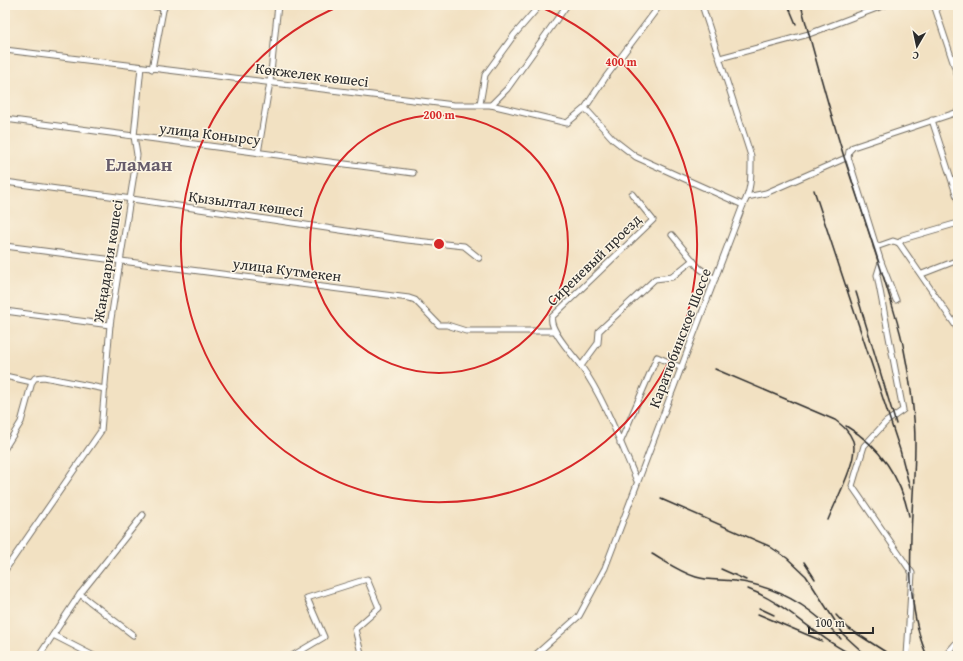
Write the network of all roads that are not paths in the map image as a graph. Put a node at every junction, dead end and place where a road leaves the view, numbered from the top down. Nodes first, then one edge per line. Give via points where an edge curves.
1 (141, 5) edge
2 (278, 5) edge
3 (540, 5) edge
4 (567, 5) edge
5 (660, 5) edge
6 (702, 5) edge
7 (886, 5) edge
8 (934, 5) edge
9 (164, 7) edge
10 (5, 50) edge
11 (720, 58) junction
12 (141, 67) junction
13 (152, 69) junction
14 (958, 77) edge
15 (270, 82) junction
16 (480, 104) junction
17 (491, 106) junction
18 (585, 108) junction
19 (958, 112) edge
20 (5, 119) edge
21 (932, 120) junction
22 (134, 136) junction
23 (258, 152) junction
24 (848, 157) junction
25 (413, 173) dead end
26 (5, 182) edge
27 (632, 194) dead end
28 (747, 197) junction
29 (130, 198) junction
30 (958, 200) edge
31 (743, 205) junction
32 (958, 223) edge
33 (672, 235) dead end
34 (899, 243) junction
35 (5, 246) edge
36 (876, 247) junction
37 (479, 258) dead end
38 (121, 260) junction
39 (693, 260) junction
40 (958, 260) edge
41 (881, 262) junction
42 (922, 274) junction
43 (715, 279) junction
44 (896, 300) dead end
45 (5, 311) edge
46 (110, 325) junction
47 (958, 329) edge
48 (555, 331) junction
49 (581, 366) junction
50 (682, 368) junction
51 (5, 376) edge
52 (32, 382) junction
53 (105, 390) junction
54 (8, 437) edge
55 (620, 443) junction
56 (5, 448) edge
57 (637, 481) junction
58 (143, 515) dead end
59 (5, 570) edge
60 (80, 594) junction
61 (54, 635) junction
62 (133, 635) dead end
63 (958, 641) edge
64 (39, 656) edge
65 (94, 656) edge
66 (292, 656) edge
67 (357, 656) edge
68 (534, 656) edge
69 (907, 656) edge
70 (945, 656) edge

1 - 9 street
2 - 15 street
3 - 16 street via 485,75
4 - 17 street via 507,89
5 - 18 street
6 - 11 street, Каратюбинское Шоссе
7 - 11 street via 809,34
8 - 14 street
9 - 13 street
10 - 12 street, Көкжелек көшесі
11 - 28 street, Каратюбинское Шоссе via 751,156 751,178
12 - 13 street, Көкжелек көшесі
12 - 22 street, Жаңадария көшесі
13 - 15 street, Көкжелек көшесі
15 - 16 street, Көкжелек көшесі via 454,105
15 - 23 street
16 - 17 street, Көкжелек көшесі
17 - 18 street, Көкжелек көшесі via 567,123
18 - 31 street via 614,140 636,157
19 - 21 street
20 - 22 street, улица Конырсу
21 - 24 street via 853,147
21 - 30 street
22 - 23 street, улица Конырсу
22 - 29 street, Жаңадария көшесі via 137,156
23 - 25 street, улица Конырсу
24 - 28 street via 766,193
24 - 36 street
26 - 29 street, Қызылтал көшесі
27 - 48 street, Сиреневый проезд via 653,220 552,317 551,323
28 - 31 street, Каратюбинское Шоссе
29 - 37 street, Қызылтал көшесі via 407,240 464,246
29 - 38 street, Жаңадария көшесі
31 - 43 street, Каратюбинское Шоссе
32 - 34 street via 903,239
33 - 39 street
34 - 36 street via 893,241
34 - 42 street
35 - 38 street, улица Кутмекен
36 - 41 street
38 - 46 street, Жаңадария көшесі
38 - 48 street, улица Кутмекен via 409,298 415,300 439,325 466,331
39 - 43 street via 699,268
39 - 49 street via 672,278 655,279 610,320 599,331 598,343
40 - 42 street
41 - 44 street
41 - 69 street via 876,275 903,410 886,422 864,446 852,486 912,573
42 - 47 street
43 - 50 street, Каратюбинское Шоссе
45 - 46 street
46 - 53 street, Жаңадария көшесі
48 - 49 street, Сиреневый проезд
49 - 55 street, Сиреневый проезд via 591,380
50 - 55 street via 657,357
50 - 57 street, Каратюбинское Шоссе
51 - 52 street
52 - 53 street via 35,378 44,377
52 - 54 street via 21,422
53 - 59 street, Жаңадария көшесі via 100,435
54 - 56 street
55 - 57 street, Сиреневый проезд
57 - 68 street, Каратюбинское Шоссе via 604,568 579,616
58 - 60 street
60 - 61 street
60 - 62 street
61 - 64 street
61 - 65 street
63 - 70 street
66 - 67 street via 324,637 307,598 367,579 379,608 355,629 361,653

